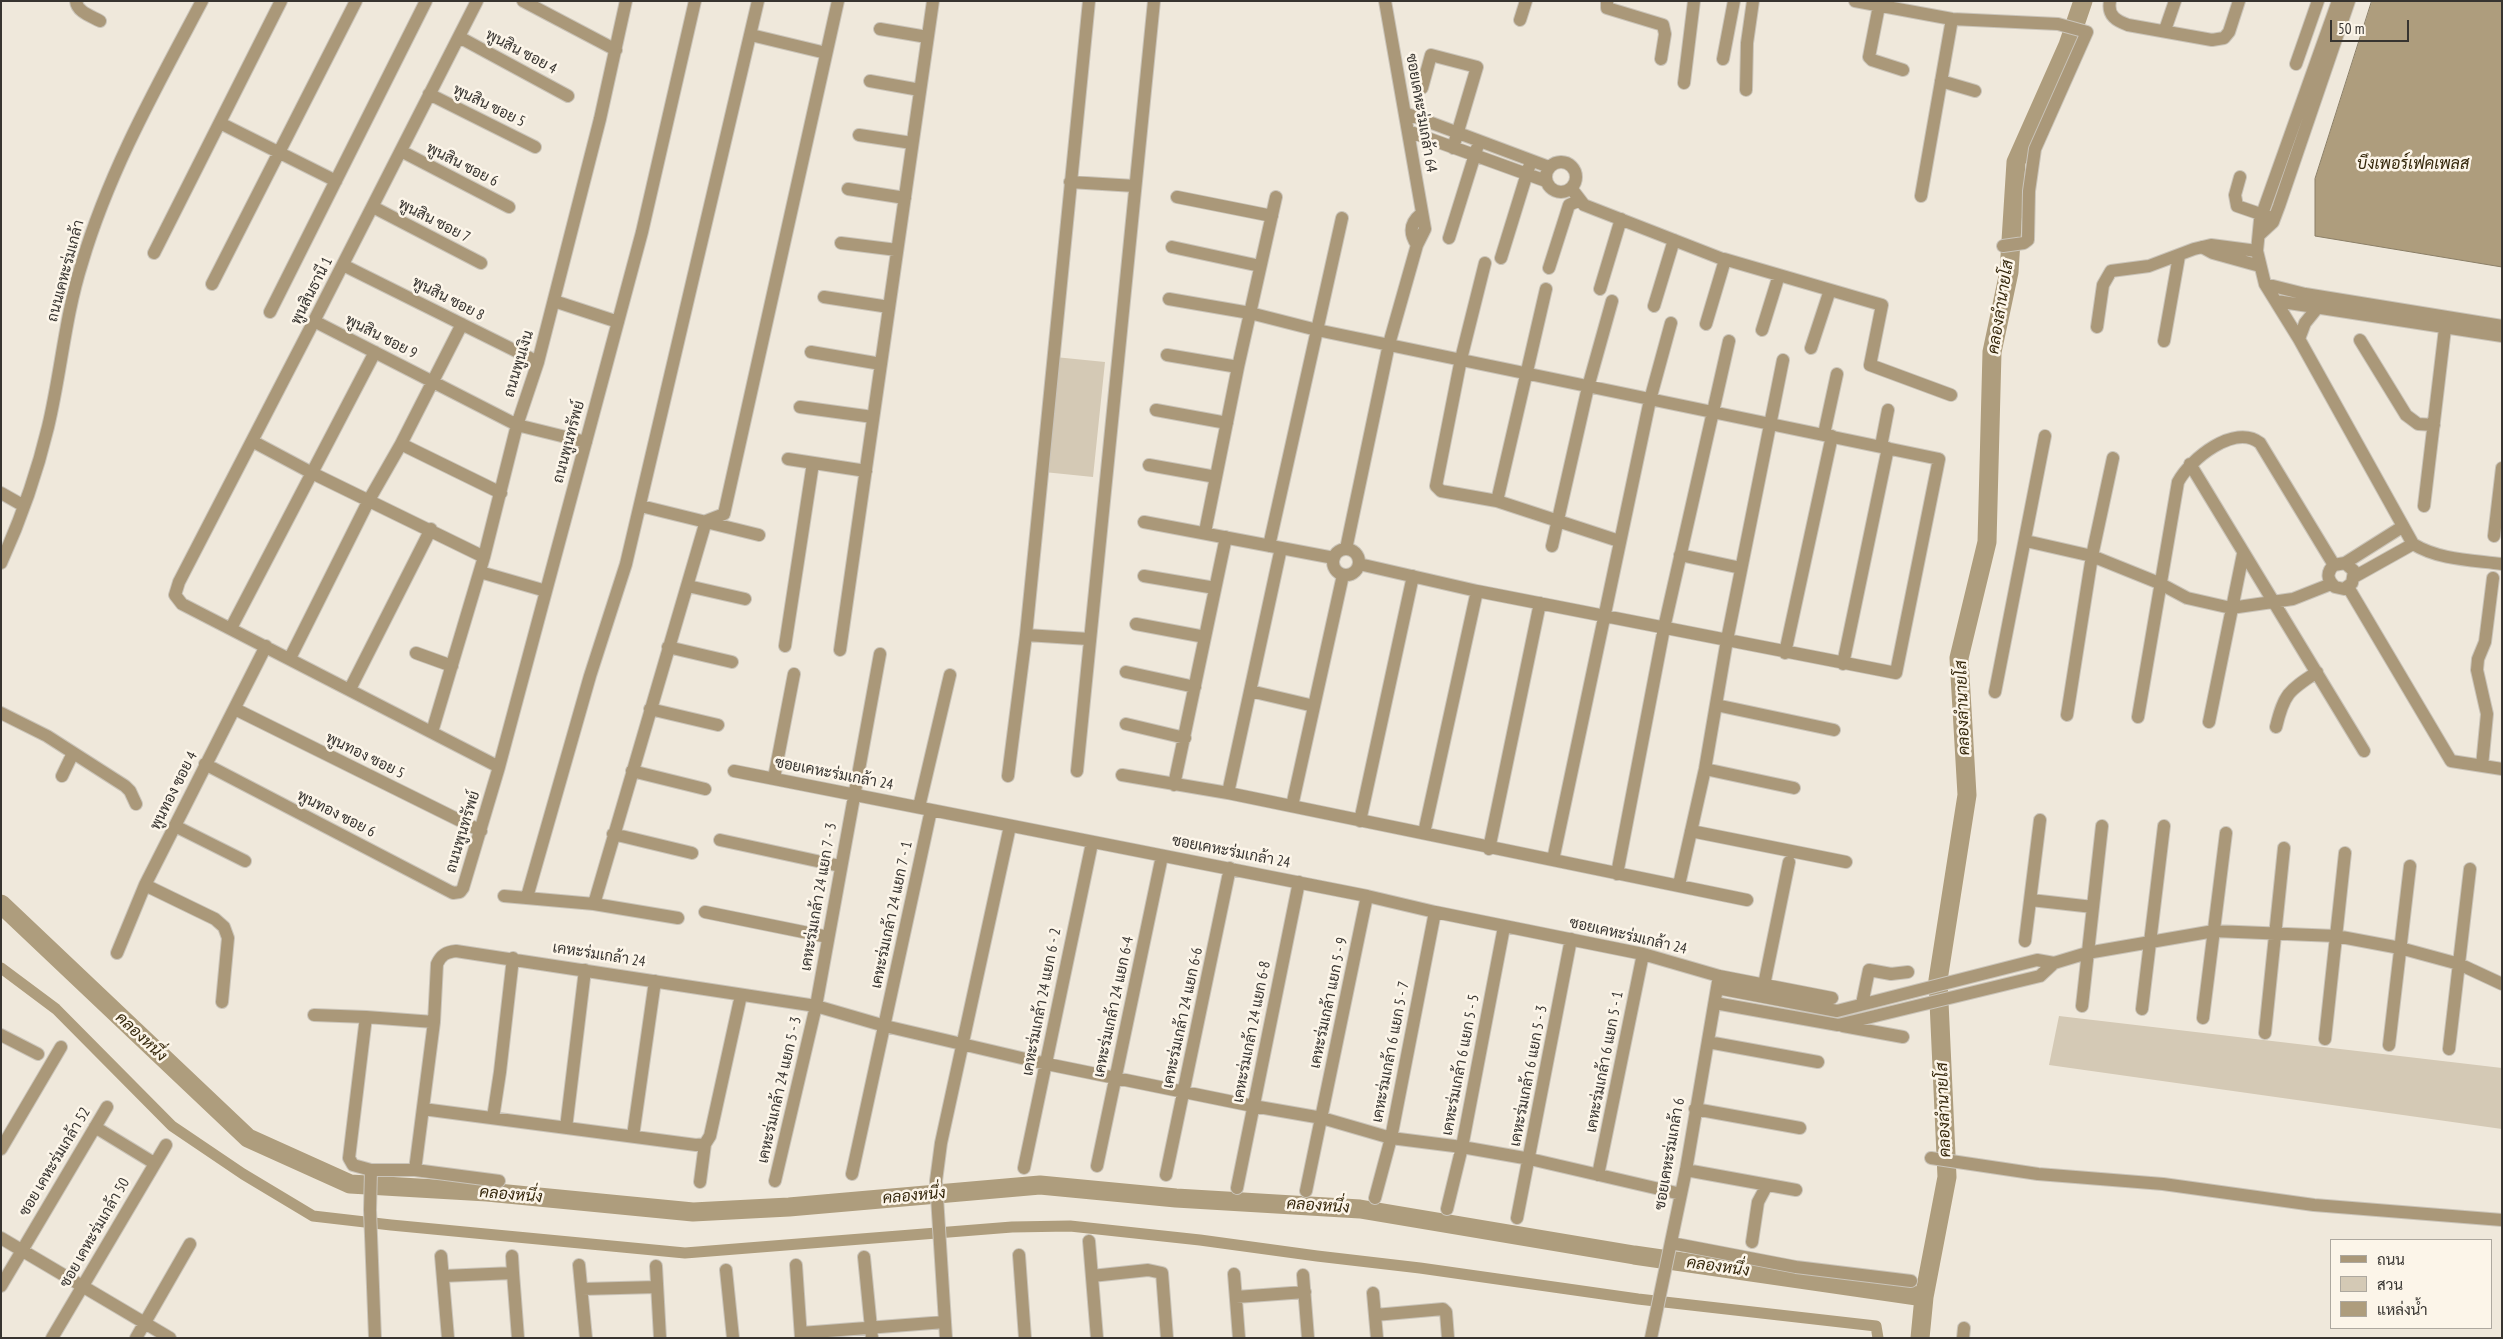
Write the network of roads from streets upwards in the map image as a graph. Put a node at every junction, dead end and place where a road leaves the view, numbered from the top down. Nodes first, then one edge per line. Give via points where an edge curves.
1 (76, 1) edge
2 (281, 1) edge
3 (356, 1) edge
4 (426, 1) edge
5 (477, 1) edge
6 (523, 1) edge
7 (626, 1) edge
8 (695, 1) edge
9 (758, 1) edge
10 (838, 1) edge
11 (932, 1) edge
12 (1089, 1) edge
13 (1154, 1) edge
14 (1385, 1) edge
15 (1526, 1) edge
16 (1607, 1) edge
17 (1694, 1) edge
18 (1734, 1) edge
19 (1753, 1) edge
20 (1855, 1) edge
21 (2110, 1) edge
22 (2175, 1) edge
23 (2239, 1) edge
24 (2318, 1) edge
25 (2338, 1) edge
26 (2350, 1) edge
27 (200, 2) edge
28 (1899, 5) edge
29 (1879, 6) junction
30 (1952, 19) junction
31 (1520, 20) dead end
32 (100, 21) dead end
33 (880, 29) dead end
34 (2166, 30) junction
35 (751, 35) junction
36 (927, 37) junction
37 (459, 38) junction
38 (616, 50) junction
39 (826, 52) junction
40 (1661, 59) dead end
41 (1723, 59) dead end
42 (2296, 64) dead end
43 (1903, 70) dead end
44 (870, 81) dead end
45 (1941, 81) junction
46 (2316, 82) junction
47 (1684, 83) dead end
48 (1422, 88) dead end
49 (920, 90) junction
50 (1746, 90) dead end
51 (1975, 91) dead end
52 (429, 94) junction
53 (568, 96) dead end
54 (1405, 113) junction
55 (220, 122) junction
56 (1408, 132) junction
57 (1458, 133) junction
58 (859, 136) dead end
59 (1479, 141) junction
60 (912, 144) junction
61 (536, 147) dead end
62 (1454, 148) junction
63 (401, 151) junction
64 (280, 152) junction
65 (1475, 155) junction
66 (1531, 160) junction
67 (1549, 167) junction
68 (1527, 174) junction
69 (2240, 177) dead end
70 (336, 181) junction
71 (1546, 181) junction
72 (1070, 182) junction
73 (1135, 186) junction
74 (1571, 188) junction
75 (848, 189) dead end
76 (1921, 196) dead end
77 (1177, 197) dead end
78 (1276, 197) dead end
79 (904, 198) junction
80 (1580, 200) junction
81 (372, 207) junction
82 (509, 207) dead end
83 (1421, 214) junction
84 (1272, 216) junction
85 (2268, 217) junction
86 (1342, 218) dead end
87 (1621, 219) junction
88 (1449, 238) dead end
89 (1674, 240) junction
90 (841, 243) dead end
91 (1417, 245) junction
92 (2004, 245) dead end
93 (1172, 247) dead end
94 (2202, 247) junction
95 (897, 250) junction
96 (2257, 251) junction
97 (154, 253) dead end
98 (2179, 256) junction
99 (1501, 258) dead end
100 (1724, 259) junction
101 (481, 263) dead end
102 (1485, 264) dead end
103 (343, 265) junction
104 (1260, 266) junction
105 (2260, 266) junction
106 (1549, 268) dead end
107 (1779, 275) junction
108 (212, 284) dead end
109 (2265, 284) junction
110 (1546, 289) dead end
111 (1600, 289) dead end
112 (1830, 290) junction
113 (824, 297) dead end
114 (1169, 299) dead end
115 (554, 301) junction
116 (1612, 301) dead end
117 (2276, 301) junction
118 (1654, 306) dead end
119 (889, 307) junction
120 (2318, 307) junction
121 (270, 312) dead end
122 (1250, 313) junction
123 (314, 322) junction
124 (618, 322) junction
125 (2446, 322) junction
126 (1671, 323) dead end
127 (462, 324) junction
128 (1706, 324) dead end
129 (2502, 326) edge
130 (2097, 327) dead end
131 (1317, 330) junction
132 (1762, 330) dead end
133 (2502, 336) edge
134 (2298, 339) junction
135 (2360, 340) dead end
136 (1729, 341) dead end
137 (2164, 341) dead end
138 (1389, 344) junction
139 (1811, 348) dead end
140 (375, 352) junction
141 (811, 352) dead end
142 (1167, 356) dead end
143 (1461, 359) junction
144 (1783, 360) dead end
145 (538, 362) junction
146 (881, 364) junction
147 (1238, 367) junction
148 (1525, 374) junction
149 (1837, 374) dead end
150 (433, 382) junction
151 (1588, 387) junction
152 (1951, 395) dead end
153 (1650, 400) junction
154 (800, 407) dead end
155 (1156, 410) dead end
156 (1888, 410) dead end
157 (1712, 412) junction
158 (873, 417) junction
159 (1227, 423) junction
160 (1770, 423) junction
161 (517, 425) junction
162 (2434, 425) junction
163 (1828, 435) junction
164 (2045, 436) dead end
165 (252, 441) junction
166 (586, 442) junction
167 (401, 444) junction
168 (1884, 447) junction
169 (2113, 458) dead end
170 (788, 459) dead end
171 (813, 463) junction
172 (2190, 464) junction
173 (1149, 465) dead end
174 (2502, 468) edge
175 (866, 471) junction
176 (312, 473) junction
177 (1216, 476) junction
178 (1, 492) edge
179 (501, 493) junction
180 (369, 500) junction
181 (1497, 501) junction
182 (24, 506) junction
183 (641, 506) junction
184 (2424, 506) dead end
185 (706, 521) junction
186 (1558, 521) junction
187 (1144, 522) dead end
188 (2402, 527) junction
189 (431, 529) junction
190 (1205, 532) junction
191 (759, 536) dead end
192 (2494, 536) dead end
193 (1226, 537) junction
194 (1620, 541) junction
195 (2026, 541) junction
196 (2414, 544) junction
197 (1552, 546) dead end
198 (1275, 547) junction
199 (1346, 549) junction
200 (2243, 554) junction
201 (1680, 555) junction
202 (2092, 556) junction
203 (484, 557) junction
204 (1334, 558) junction
205 (1, 563) edge
206 (1359, 564) junction
207 (2340, 564) junction
208 (2502, 564) edge
209 (1741, 568) junction
210 (480, 572) junction
211 (1343, 575) junction
212 (1144, 576) dead end
213 (1412, 576) junction
214 (2493, 578) dead end
215 (2351, 582) junction
216 (2159, 583) junction
217 (2331, 584) junction
218 (688, 586) junction
219 (1215, 588) junction
220 (546, 591) junction
221 (1477, 591) junction
222 (746, 599) dead end
223 (1540, 603) junction
224 (2273, 603) junction
225 (2231, 608) junction
226 (1604, 616) junction
227 (1136, 624) dead end
228 (231, 628) junction
229 (1664, 628) junction
230 (1026, 635) junction
231 (1205, 637) junction
232 (1089, 639) junction
233 (1727, 640) junction
234 (266, 646) junction
235 (785, 646) dead end
236 (668, 647) junction
237 (840, 650) dead end
238 (1785, 653) junction
239 (416, 654) dead end
240 (880, 654) dead end
241 (290, 658) junction
242 (732, 662) dead end
243 (1843, 664) junction
244 (452, 666) junction
245 (1126, 672) dead end
246 (2317, 672) junction
247 (794, 674) dead end
248 (950, 675) dead end
249 (1195, 687) junction
250 (350, 689) junction
251 (1250, 691) junction
252 (1995, 692) dead end
253 (1716, 705) junction
254 (1314, 706) junction
255 (650, 709) junction
256 (235, 710) junction
257 (1, 712) edge
258 (2066, 715) dead end
259 (2138, 717) dead end
260 (2209, 722) dead end
261 (1126, 724) dead end
262 (718, 725) dead end
263 (2276, 727) dead end
264 (1834, 730) dead end
265 (432, 732) junction
266 (1185, 738) junction
267 (2364, 751) dead end
268 (73, 753) junction
269 (206, 764) junction
270 (2482, 766) junction
271 (500, 767) junction
272 (1705, 769) junction
273 (2502, 769) edge
274 (632, 771) junction
275 (734, 771) dead end
276 (1077, 771) dead end
277 (1122, 775) dead end
278 (62, 776) dead end
279 (1008, 776) dead end
280 (774, 778) junction
281 (1174, 785) junction
282 (1794, 788) dead end
283 (705, 789) dead end
284 (854, 793) junction
285 (1228, 793) junction
286 (136, 804) dead end
287 (1292, 806) junction
288 (925, 809) junction
289 (2040, 820) dead end
290 (1360, 821) junction
291 (174, 826) junction
292 (1010, 826) junction
293 (2102, 826) dead end
294 (2164, 826) dead end
295 (1691, 830) junction
296 (481, 831) junction
297 (2226, 833) dead end
298 (613, 834) junction
299 (1424, 834) junction
300 (720, 840) dead end
301 (1092, 843) junction
302 (2284, 848) dead end
303 (1489, 849) junction
304 (692, 852) dead end
305 (2345, 853) dead end
306 (1162, 856) junction
307 (1553, 860) junction
308 (245, 861) dead end
309 (1789, 862) dead end
310 (1846, 862) dead end
311 (840, 866) junction
312 (2410, 866) dead end
313 (1230, 868) junction
314 (2470, 869) dead end
315 (1617, 874) junction
316 (1299, 882) junction
317 (145, 885) junction
318 (1679, 885) junction
319 (458, 891) joint
320 (504, 896) dead end
321 (1367, 896) junction
322 (527, 897) junction
323 (1747, 900) dead end
324 (2031, 900) junction
325 (594, 904) junction
326 (2092, 906) junction
327 (705, 912) dead end
328 (1435, 912) junction
329 (678, 918) dead end
330 (1504, 926) junction
331 (2214, 931) junction
332 (2276, 933) junction
333 (2336, 936) junction
334 (828, 937) junction
335 (1572, 939) junction
336 (2025, 941) dead end
337 (2150, 941) junction
338 (2400, 948) junction
339 (2087, 953) junction
340 (117, 954) dead end
341 (1643, 954) junction
342 (513, 958) junction
343 (2054, 963) junction
344 (2459, 964) junction
345 (585, 970) junction
346 (1908, 972) dead end
347 (655, 981) junction
348 (1718, 982) junction
349 (2502, 984) edge
350 (1764, 985) junction
351 (741, 995) junction
352 (1832, 998) dead end
353 (222, 1002) dead end
354 (1714, 1003) junction
355 (816, 1006) junction
356 (1856, 1006) junction
357 (2082, 1006) dead end
358 (2142, 1009) dead end
359 (314, 1015) dead end
360 (366, 1017) junction
361 (2203, 1018) dead end
362 (1854, 1021) junction
363 (434, 1022) junction
364 (1838, 1025) junction
365 (886, 1026) junction
366 (2265, 1033) dead end
367 (1, 1035) edge
368 (1903, 1037) dead end
369 (2325, 1039) dead end
370 (1708, 1042) junction
371 (963, 1044) junction
372 (2389, 1045) dead end
373 (61, 1047) dead end
374 (2449, 1049) dead end
375 (38, 1054) dead end
376 (1818, 1062) dead end
377 (1046, 1064) junction
378 (1116, 1078) junction
379 (1185, 1091) junction
380 (1253, 1106) junction
381 (107, 1107) dead end
382 (423, 1109) junction
383 (1695, 1109) junction
384 (492, 1118) junction
385 (1322, 1118) junction
386 (95, 1127) junction
387 (566, 1128) junction
388 (1800, 1128) dead end
389 (633, 1136) junction
390 (1391, 1138) junction
391 (705, 1144) junction
392 (166, 1145) dead end
393 (1462, 1147) junction
394 (1, 1149) edge
395 (1931, 1158) dead end
396 (1530, 1159) junction
397 (154, 1163) junction
398 (1097, 1166) dead end
399 (1024, 1168) dead end
400 (371, 1170) junction
401 (416, 1170) junction
402 (1686, 1170) junction
403 (852, 1174) dead end
404 (1166, 1175) dead end
405 (1598, 1175) junction
406 (499, 1181) dead end
407 (775, 1181) dead end
408 (700, 1182) dead end
409 (1767, 1185) junction
410 (1237, 1188) dead end
411 (1796, 1190) dead end
412 (1306, 1191) dead end
413 (1681, 1194) junction
414 (1375, 1198) dead end
415 (1447, 1209) dead end
416 (1517, 1218) dead end
417 (2502, 1220) edge
418 (1, 1238) edge
419 (1089, 1241) dead end
420 (1752, 1242) dead end
421 (190, 1244) dead end
422 (1670, 1247) junction
423 (22, 1251) junction
424 (1018, 1255) dead end
425 (441, 1256) dead end
426 (512, 1256) dead end
427 (864, 1258) dead end
428 (579, 1265) dead end
429 (796, 1265) dead end
430 (656, 1266) dead end
431 (726, 1270) dead end
432 (513, 1273) junction
433 (1234, 1274) dead end
434 (1303, 1275) dead end
435 (443, 1276) junction
436 (1092, 1276) junction
437 (1911, 1281) dead end
438 (1, 1286) edge
439 (82, 1286) junction
440 (657, 1287) junction
441 (582, 1289) junction
442 (1305, 1292) junction
443 (1373, 1293) dead end
444 (1236, 1297) junction
445 (1375, 1315) junction
446 (945, 1322) junction
447 (145, 1323) junction
448 (871, 1333) edge
449 (801, 1335) edge
450 (52, 1338) edge
451 (136, 1338) edge
452 (170, 1338) edge
453 (375, 1338) edge
454 (448, 1338) edge
455 (518, 1338) edge
456 (586, 1338) edge
457 (660, 1338) edge
458 (733, 1338) edge
459 (946, 1338) edge
460 (1025, 1338) edge
461 (1097, 1338) edge
462 (1167, 1338) edge
463 (1239, 1338) edge
464 (1308, 1338) edge
465 (1377, 1338) edge
466 (1448, 1338) edge
467 (1651, 1338) edge

1 - 32 street via 81,11
2 - 55 street
3 - 64 street
4 - 70 street
5 - 37 street, พูนสินธานี 1
6 - 38 street
7 - 38 street, ถนนพูนเงิน
8 - 124 street, ถนนพูนทรัพย์
9 - 35 street
10 - 39 street
11 - 36 street
12 - 72 street
13 - 73 street
14 - 54 street, ซอยเคหะร่มเกล้า 64
15 - 31 street
16 - 40 street via 1607,8 1663,25 1665,34
17 - 47 street
18 - 41 street
19 - 50 street via 1747,43
20 - 29 street
21 - 34 street via 2109,7 2116,20 2128,25
22 - 34 street
23 - 34 street via 2224,38 2212,40
24 - 42 street
25 - 46 street
26 - 46 street
27 - 182 street, ถนนเคหะร่มเกล้า via 116,171 90,236 73,298 48,426
28 - 29 street
28 - 30 street
29 - 43 street via 1869,57
30 - 45 street
30 - 92 street via 2058,24 2087,34 2034,149 2028,240 2024,244
33 - 36 street
35 - 39 street
35 - 183 street
36 - 49 street
37 - 52 street, พูนสินธานี 1
37 - 53 street, พูนสิน ซอย 4
38 - 115 street, ถนนพูนเงิน
39 - 185 street via 724,514
44 - 49 street
45 - 51 street
45 - 76 street
46 - 85 street
48 - 57 street via 1431,55 1477,67
49 - 60 street
52 - 61 street, พูนสิน ซอย 5
52 - 63 street, พูนสินธานี 1
54 - 56 street, ซอยเคหะร่มเกล้า 64
54 - 57 street
55 - 64 street
55 - 97 street
56 - 62 street
56 - 83 street, ซอยเคหะร่มเกล้า 64
57 - 59 street
57 - 62 street
58 - 60 street
59 - 65 street
59 - 66 street
60 - 79 street
62 - 65 street
63 - 81 street, พูนสินธานี 1
63 - 82 street, พูนสิน ซอย 6
64 - 70 street
64 - 108 street
65 - 68 street
65 - 88 street
66 - 67 street
66 - 68 street
67 - 71 street
67 - 74 street via 1563,161 1572,166 1576,176
68 - 71 street
68 - 99 street
69 - 85 street via 2235,195 2237,206
70 - 121 street
71 - 74 street via 1555,191
72 - 73 street
72 - 230 street
73 - 232 street
74 - 80 street
75 - 79 street
77 - 84 street
78 - 84 street
79 - 95 street
80 - 87 street via 1584,205
80 - 106 street via 1569,205
81 - 101 street, พูนสิน ซอย 7
81 - 103 street, พูนสินธานี 1
83 - 91 street, ซอยเคหะร่มเกล้า 64 via 1425,229
83 - 91 street via 1413,221 1411,229
84 - 104 street
85 - 96 street via 2259,235
86 - 131 street
87 - 89 street
87 - 111 street
89 - 100 street
89 - 118 street
90 - 95 street
91 - 138 street
93 - 104 street
94 - 96 street via 2218,245
94 - 98 street
94 - 105 street
95 - 119 street
96 - 105 street
98 - 130 street via 2149,266 2111,271 2103,285
98 - 137 street
100 - 107 street
100 - 128 street
102 - 143 street
103 - 123 street, พูนสินธานี 1
103 - 127 street, พูนสิน ซอย 8
104 - 122 street
105 - 109 street
107 - 112 street
107 - 132 street
109 - 117 street
109 - 125 street
110 - 148 street
112 - 139 street
112 - 152 street via 1882,304 1870,365
113 - 119 street
114 - 122 street
115 - 124 street
115 - 145 street, ถนนพูนเงิน
116 - 151 street
117 - 120 street
117 - 134 street
119 - 146 street
120 - 125 street
120 - 134 street via 2305,323
122 - 131 street
122 - 147 street
123 - 140 street, พูนสิน ซอย 9
123 - 165 street, พูนสินธานี 1
124 - 166 street, ถนนพูนทรัพย์
125 - 129 street
125 - 133 street
125 - 162 street
126 - 153 street
127 - 145 street, พูนสิน ซอย 8
127 - 150 street
131 - 138 street
131 - 198 street
134 - 188 street
135 - 162 street via 2406,414 2418,424
136 - 157 street
138 - 143 street
138 - 199 street
140 - 150 street, พูนสิน ซอย 9
140 - 176 street
141 - 146 street
142 - 147 street
143 - 148 street
143 - 181 street via 1436,486 1441,491
144 - 160 street
145 - 161 street, ถนนพูนเงิน
146 - 158 street
147 - 159 street
148 - 151 street
148 - 181 street
149 - 163 street
150 - 161 street, พูนสิน ซอย 9
150 - 167 street
151 - 153 street
151 - 186 street
153 - 157 street
153 - 194 street
154 - 158 street
155 - 159 street
156 - 168 street
157 - 160 street
157 - 201 street
158 - 175 street
159 - 177 street
160 - 163 street
160 - 209 street
161 - 166 street, พูนสิน ซอย 9
161 - 179 street, ถนนพูนเงิน
162 - 184 street
163 - 168 street
163 - 238 street
164 - 195 street
165 - 176 street
165 - 228 street, พูนสินธานี 1 via 179,582 175,596 182,604
166 - 220 street, ถนนพูนทรัพย์
167 - 179 street
167 - 180 street
168 - 243 street
168 - 243 street via 1938,458 1939,461 1898,671
169 - 202 street
170 - 171 street
171 - 175 street
171 - 235 street
172 - 200 street
172 - 207 street via 2233,436 2253,437
172 - 216 street via 2178,482
173 - 177 street
174 - 192 street
175 - 237 street
176 - 180 street
176 - 228 street
177 - 190 street
178 - 182 street
179 - 203 street, ถนนพูนเงิน
180 - 189 street
180 - 241 street
181 - 186 street
182 - 205 street, ถนนเคหะร่มเกล้า
183 - 185 street
183 - 322 street
185 - 191 street
185 - 218 street
186 - 194 street
186 - 197 street
187 - 190 street
188 - 196 street
188 - 207 street
189 - 203 street
189 - 250 street
190 - 193 street
193 - 198 street
193 - 219 street
194 - 226 street
195 - 202 street
195 - 252 street
196 - 208 street via 2440,556
196 - 215 street
198 - 204 street
198 - 251 street
199 - 204 street via 1336,553
199 - 206 street via 1356,554
200 - 224 street
200 - 225 street
201 - 209 street
201 - 229 street
202 - 216 street
202 - 258 street
203 - 210 street, ถนนพูนเงิน
204 - 211 street via 1334,568
206 - 211 street via 1353,573
206 - 213 street
207 - 215 street via 2350,566
207 - 217 street via 2328,574
209 - 233 street
210 - 220 street
210 - 244 street, ถนนพูนเงิน
211 - 254 street
212 - 219 street
213 - 221 street
213 - 290 street
214 - 270 street via 2485,642 2477,670 2487,714
215 - 217 street via 2339,589
215 - 270 street via 2450,761
216 - 225 street via 2187,598
216 - 259 street
217 - 224 street via 2310,594
218 - 222 street
218 - 236 street
219 - 231 street
220 - 271 street, ถนนพูนทรัพย์
221 - 223 street
221 - 299 street
223 - 226 street
223 - 303 street
224 - 225 street
224 - 246 street
225 - 260 street
226 - 229 street
226 - 307 street
227 - 231 street
228 - 234 street
229 - 233 street
229 - 315 street
230 - 232 street
230 - 279 street
231 - 249 street
232 - 276 street
233 - 238 street
233 - 253 street
234 - 241 street
234 - 256 street, พูนทอง ซอย 4
236 - 242 street
236 - 255 street
238 - 243 street
239 - 244 street
240 - 284 street, เคหะร่มเกล้า 24 แยก 7 - 3
241 - 250 street
244 - 265 street, ถนนพูนเงิน
245 - 249 street
246 - 263 street via 2288,694
246 - 267 street
247 - 280 street
248 - 288 street, เคหะร่มเกล้า 24 แยก 7 - 1
249 - 266 street
250 - 265 street
251 - 254 street
251 - 285 street
253 - 264 street
253 - 272 street
254 - 287 street
255 - 262 street
255 - 274 street
256 - 269 street, พูนทอง ซอย 4
256 - 296 street, พูนทอง ซอย 5
257 - 268 street
261 - 266 street
265 - 271 street
266 - 281 street
268 - 278 street
268 - 286 street via 125,786
269 - 291 street, พูนทอง ซอย 4
269 - 319 street, พูนทอง ซอย 6
270 - 273 street
271 - 296 street, ถนนพูนทรัพย์
272 - 282 street
272 - 295 street
274 - 283 street
274 - 298 street
275 - 280 street, ซอยเคหะร่มเกล้า 24
277 - 281 street
280 - 284 street, ซอยเคหะร่มเกล้า 24
281 - 285 street
284 - 288 street, ซอยเคหะร่มเกล้า 24
284 - 311 street, เคหะร่มเกล้า 24 แยก 7 - 3
285 - 287 street
287 - 290 street
288 - 292 street, ซอยเคหะร่มเกล้า 24
288 - 365 street, เคหะร่มเกล้า 24 แยก 7 - 1
289 - 324 street
290 - 299 street
291 - 308 street
291 - 317 street, พูนทอง ซอย 4
292 - 301 street, ซอยเคหะร่มเกล้า 24
292 - 371 street
293 - 326 street
294 - 337 street
295 - 310 street
295 - 318 street
296 - 319 street, ถนนพูนทรัพย์
297 - 331 street
298 - 304 street
298 - 325 street
299 - 303 street
300 - 311 street
301 - 306 street, ซอยเคหะร่มเกล้า 24
301 - 377 street, เคหะร่มเกล้า 24 แยก 6 - 2
302 - 332 street
303 - 307 street
305 - 333 street
306 - 313 street, ซอยเคหะร่มเกล้า 24
306 - 378 street, เคหะร่มเกล้า 24 แยก 6-4
307 - 315 street
309 - 350 street
311 - 334 street, เคหะร่มเกล้า 24 แยก 7 - 3
312 - 338 street
313 - 316 street, ซอยเคหะร่มเกล้า 24
313 - 379 street, เคหะร่มเกล้า 24 แยก 6-6
314 - 344 street
315 - 318 street
316 - 321 street, ซอยเคหะร่มเกล้า 24
316 - 380 street, เคหะร่มเกล้า 24 แยก 6-8
317 - 340 street, พูนทอง ซอย 4
317 - 353 street via 215,919 224,928 228,938
318 - 323 street
320 - 322 street
321 - 328 street, ซอยเคหะร่มเกล้า 24
321 - 385 street, เคหะร่มเกล้า แยก 5 - 9
322 - 325 street
324 - 326 street
324 - 336 street
325 - 329 street
326 - 339 street
327 - 334 street
328 - 330 street, ซอยเคหะร่มเกล้า 24
328 - 390 street, เคหะร่มเกล้า 6 แยก 5 - 7
330 - 335 street, ซอยเคหะร่มเกล้า 24
330 - 393 street, เคหะร่มเกล้า 6 แยก 5 - 5
331 - 332 street
331 - 337 street
331 - 361 street
332 - 333 street
332 - 366 street
333 - 338 street
333 - 369 street
334 - 355 street, เคหะร่มเกล้า 24 แยก 7 - 3
335 - 341 street, ซอยเคหะร่มเกล้า 24
335 - 396 street, เคหะร่มเกล้า 6 แยก 5 - 3
337 - 339 street
337 - 358 street
338 - 344 street
338 - 372 street
339 - 343 street
339 - 357 street
341 - 348 street, ซอยเคหะร่มเกล้า 24
341 - 405 street, เคหะร่มเกล้า 6 แยก 5 - 1
342 - 345 street, เคหะร่มเกล้า 24
342 - 363 street, เคหะร่มเกล้า 24 via 456,951 440,957
342 - 384 street
343 - 356 street via 2037,960
343 - 362 street via 2040,976
344 - 349 street
344 - 374 street
345 - 347 street, เคหะร่มเกล้า 24
345 - 387 street
346 - 356 street via 1891,974 1869,970
347 - 351 street, เคหะร่มเกล้า 24
347 - 389 street
348 - 350 street
348 - 354 street, ซอยเคหะร่มเกล้า 6
348 - 356 street via 1837,1011
350 - 352 street
351 - 355 street, เคหะร่มเกล้า 24
351 - 391 street via 710,1136
354 - 364 street
354 - 370 street, ซอยเคหะร่มเกล้า 6
355 - 365 street, เคหะร่มเกล้า 24
355 - 407 street, เคหะร่มเกล้า 24 แยก 5 - 3
356 - 362 street
359 - 360 street
360 - 363 street
360 - 400 street via 349,1158 353,1165
362 - 364 street
363 - 382 street, เคหะร่มเกล้า 24
364 - 368 street
365 - 371 street, เคหะร่มเกล้า 24
365 - 403 street, เคหะร่มเกล้า 24 แยก 7 - 1
367 - 375 street
370 - 376 street
370 - 383 street, ซอยเคหะร่มเกล้า 6
371 - 377 street, เคหะร่มเกล้า 24
371 - 446 street via 936,1181
373 - 394 street
377 - 378 street, เคหะร่มเกล้า 24
377 - 399 street, เคหะร่มเกล้า 24 แยก 6 - 2
378 - 379 street, เคหะร่มเกล้า 24
378 - 398 street, เคหะร่มเกล้า 24 แยก 6-4
379 - 380 street, เคหะร่มเกล้า 24
379 - 404 street, เคหะร่มเกล้า 24 แยก 6-6
380 - 385 street, เคหะร่มเกล้า 24
380 - 410 street, เคหะร่มเกล้า 24 แยก 6-8
381 - 386 street, ซอย เคหะร่มเกล้า 52
382 - 384 street
382 - 401 street, เคหะร่มเกล้า 24
383 - 388 street
383 - 402 street, ซอยเคหะร่มเกล้า 6
384 - 387 street
385 - 390 street, เคหะร่มเกล้า 24
385 - 412 street, เคหะร่มเกล้า แยก 5 - 9
386 - 397 street
386 - 423 street, ซอย เคหะร่มเกล้า 52
387 - 389 street
389 - 391 street
390 - 393 street, เคหะร่มเกล้า 24
390 - 414 street, เคหะร่มเกล้า 6 แยก 5 - 7
391 - 408 street
392 - 397 street, ซอย เคหะร่มเกล้า 50
393 - 396 street, เคหะร่มเกล้า 24
393 - 415 street, เคหะร่มเกล้า 6 แยก 5 - 5
395 - 417 street via 2038,1174 2163,1184 2314,1205
396 - 405 street, เคหะร่มเกล้า 24
396 - 416 street, เคหะร่มเกล้า 6 แยก 5 - 3
397 - 439 street, ซอย เคหะร่มเกล้า 50
400 - 401 street
400 - 453 street
401 - 406 street
402 - 409 street
402 - 413 street, ซอยเคหะร่มเกล้า 6
405 - 413 street, เคหะร่มเกล้า 24
409 - 411 street
409 - 420 street via 1758,1202
413 - 422 street, ซอยเคหะร่มเกล้า 6
418 - 423 street
419 - 436 street
421 - 447 street
422 - 437 street
422 - 467 street, ซอยเคหะร่มเกล้า 6
423 - 438 street, ซอย เคหะร่มเกล้า 52
423 - 439 street
424 - 460 street
425 - 435 street
426 - 432 street
427 - 448 street
428 - 441 street
429 - 449 street
430 - 440 street
431 - 458 street
432 - 435 street
432 - 455 street
433 - 444 street
434 - 442 street
435 - 454 street
436 - 461 street
436 - 462 street via 1148,1270 1162,1273
439 - 447 street
439 - 450 street, ซอย เคหะร่มเกล้า 50
440 - 441 street
440 - 457 street
441 - 456 street
442 - 444 street
442 - 464 street
443 - 445 street
444 - 463 street
445 - 465 street
445 - 466 street via 1443,1309
446 - 448 street
446 - 459 street
447 - 451 street
447 - 452 street
448 - 449 street

